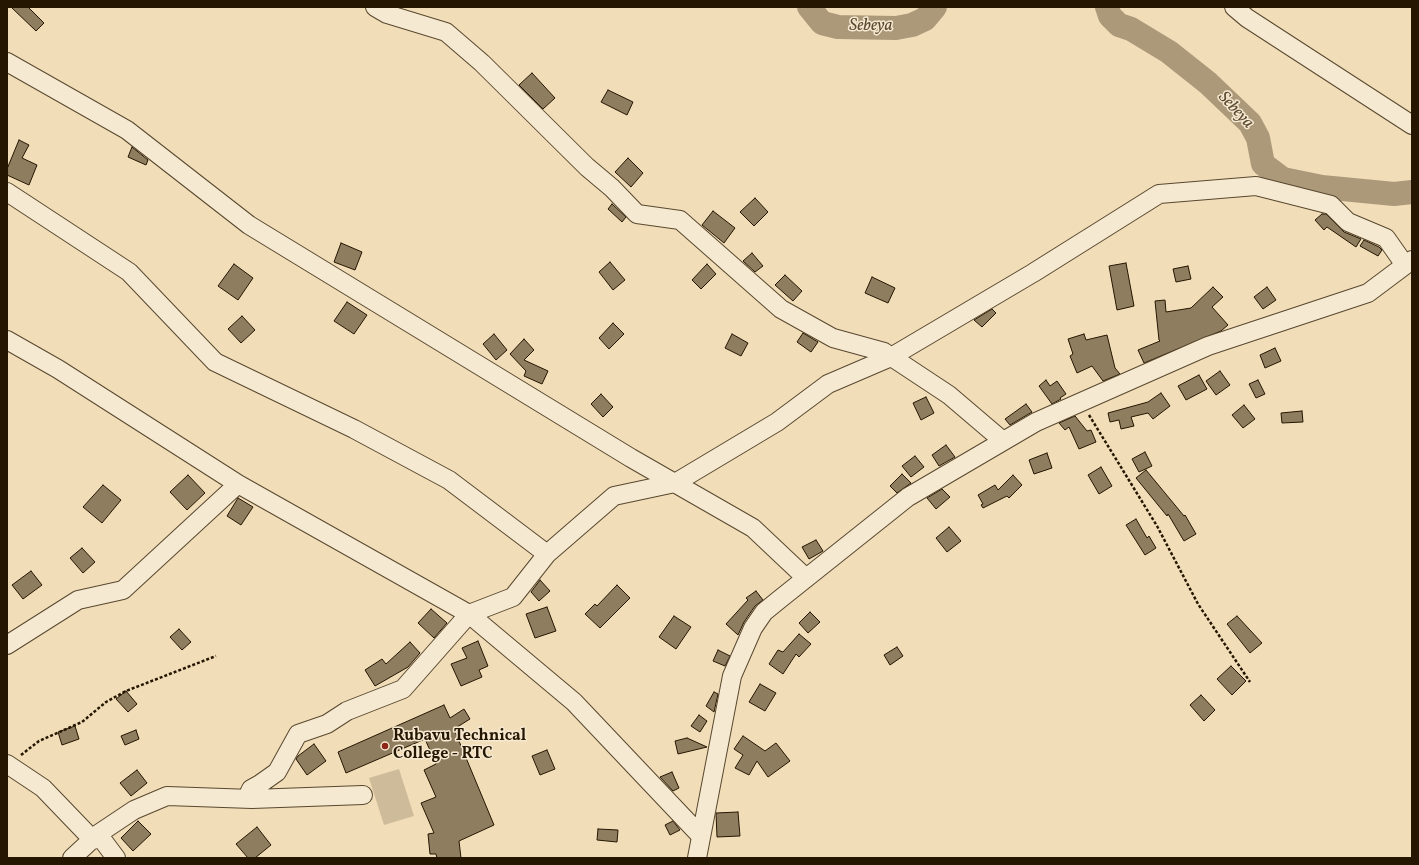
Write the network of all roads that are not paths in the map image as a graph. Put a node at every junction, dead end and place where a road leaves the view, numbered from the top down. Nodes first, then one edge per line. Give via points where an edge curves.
1 (375, 7) edge
2 (1234, 7) edge
3 (7, 62) edge
4 (1412, 125) edge
5 (7, 192) edge
6 (1408, 262) edge
7 (7, 340) edge
8 (891, 357) junction
9 (1003, 441) junction
10 (675, 483) junction
11 (238, 484) junction
12 (547, 554) junction
13 (806, 578) junction
14 (469, 614) junction
15 (7, 646) edge
16 (8, 764) edge
17 (363, 795) dead end
18 (247, 798) junction
19 (700, 835) junction
20 (96, 837) junction
21 (72, 858) edge
22 (116, 858) edge
23 (697, 858) edge

1 - 8 street via 387,14 446,32 482,63 637,214 680,220 781,309 833,338 884,352
2 - 4 street
3 - 10 street via 128,130 249,225
5 - 12 street via 129,272 215,362 354,429 449,480
6 - 8 street via 1386,238 1348,222 1331,205 1256,186 1160,194
6 - 9 street via 1368,293 1208,346 1036,422
7 - 11 street via 58,369
8 - 9 street via 949,395
8 - 10 street via 828,384 777,422
9 - 13 street via 908,497
10 - 12 street via 614,496
10 - 13 street via 753,528
11 - 14 street
11 - 15 street via 123,590 78,600
12 - 14 street via 513,597
13 - 19 street via 764,612 741,652 732,676
14 - 18 street via 403,689 347,711 327,724 298,734 277,772 251,788
14 - 19 street via 574,702
16 - 20 street via 43,788
17 - 18 street
18 - 20 street via 167,796 134,810
19 - 23 street
20 - 21 street
20 - 22 street

